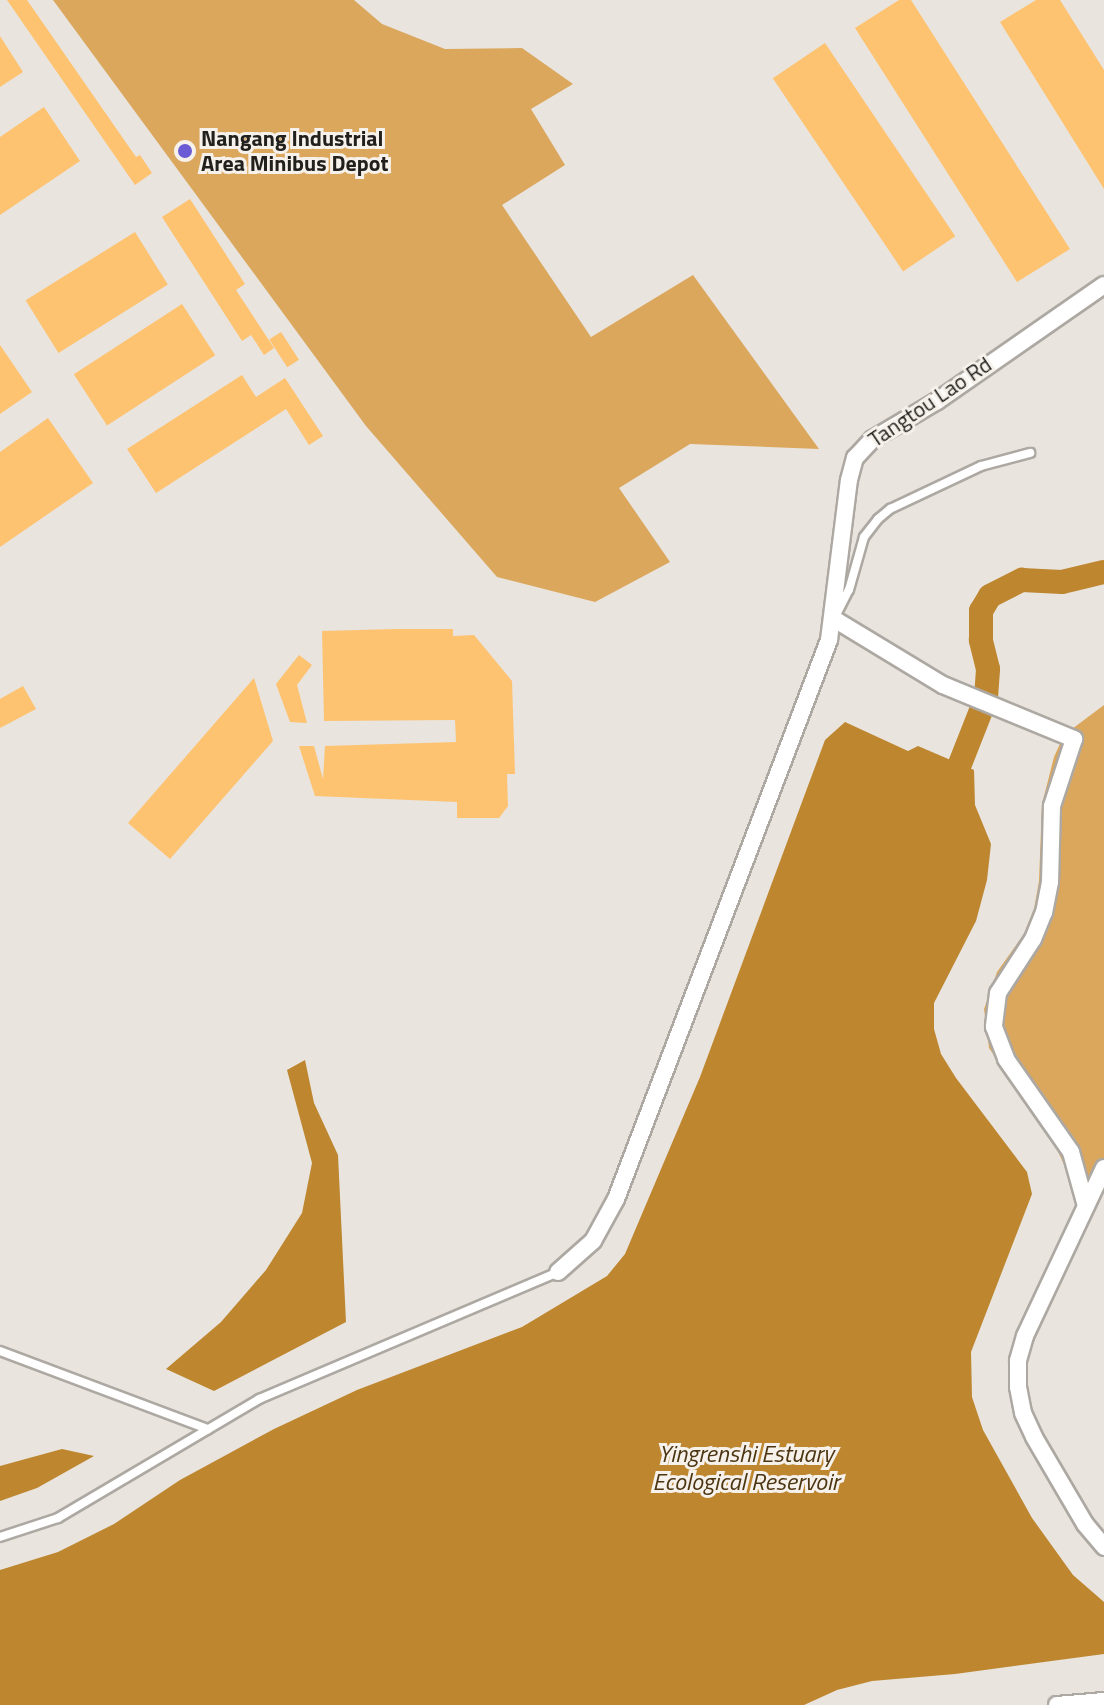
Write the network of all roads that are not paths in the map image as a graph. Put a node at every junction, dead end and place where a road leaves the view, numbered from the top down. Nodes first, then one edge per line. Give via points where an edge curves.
1 (1104, 285) edge
2 (1030, 453) dead end
3 (834, 619) junction
4 (1104, 1168) edge
5 (1086, 1206) junction
6 (558, 1272) joint
7 (0, 1351) edge
8 (208, 1429) junction
9 (0, 1537) edge
10 (1104, 1547) edge
11 (1104, 1701) edge
12 (1057, 1705) edge

1 - 3 street, Tangtou Lao Rd via 862,447 849,480
2 - 3 lane via 981,466 878,519 864,537 849,590
3 - 5 street via 943,685 1074,739 1052,806 1044,912 998,993 994,1027 1006,1059 1071,1152
3 - 6 street, Tangtou Lao Rd via 616,1199 593,1241
4 - 5 street
5 - 10 street via 1025,1336 1018,1387 1034,1437
6 - 8 lane via 259,1399
7 - 8 lane
8 - 9 lane via 58,1518
11 - 12 street

